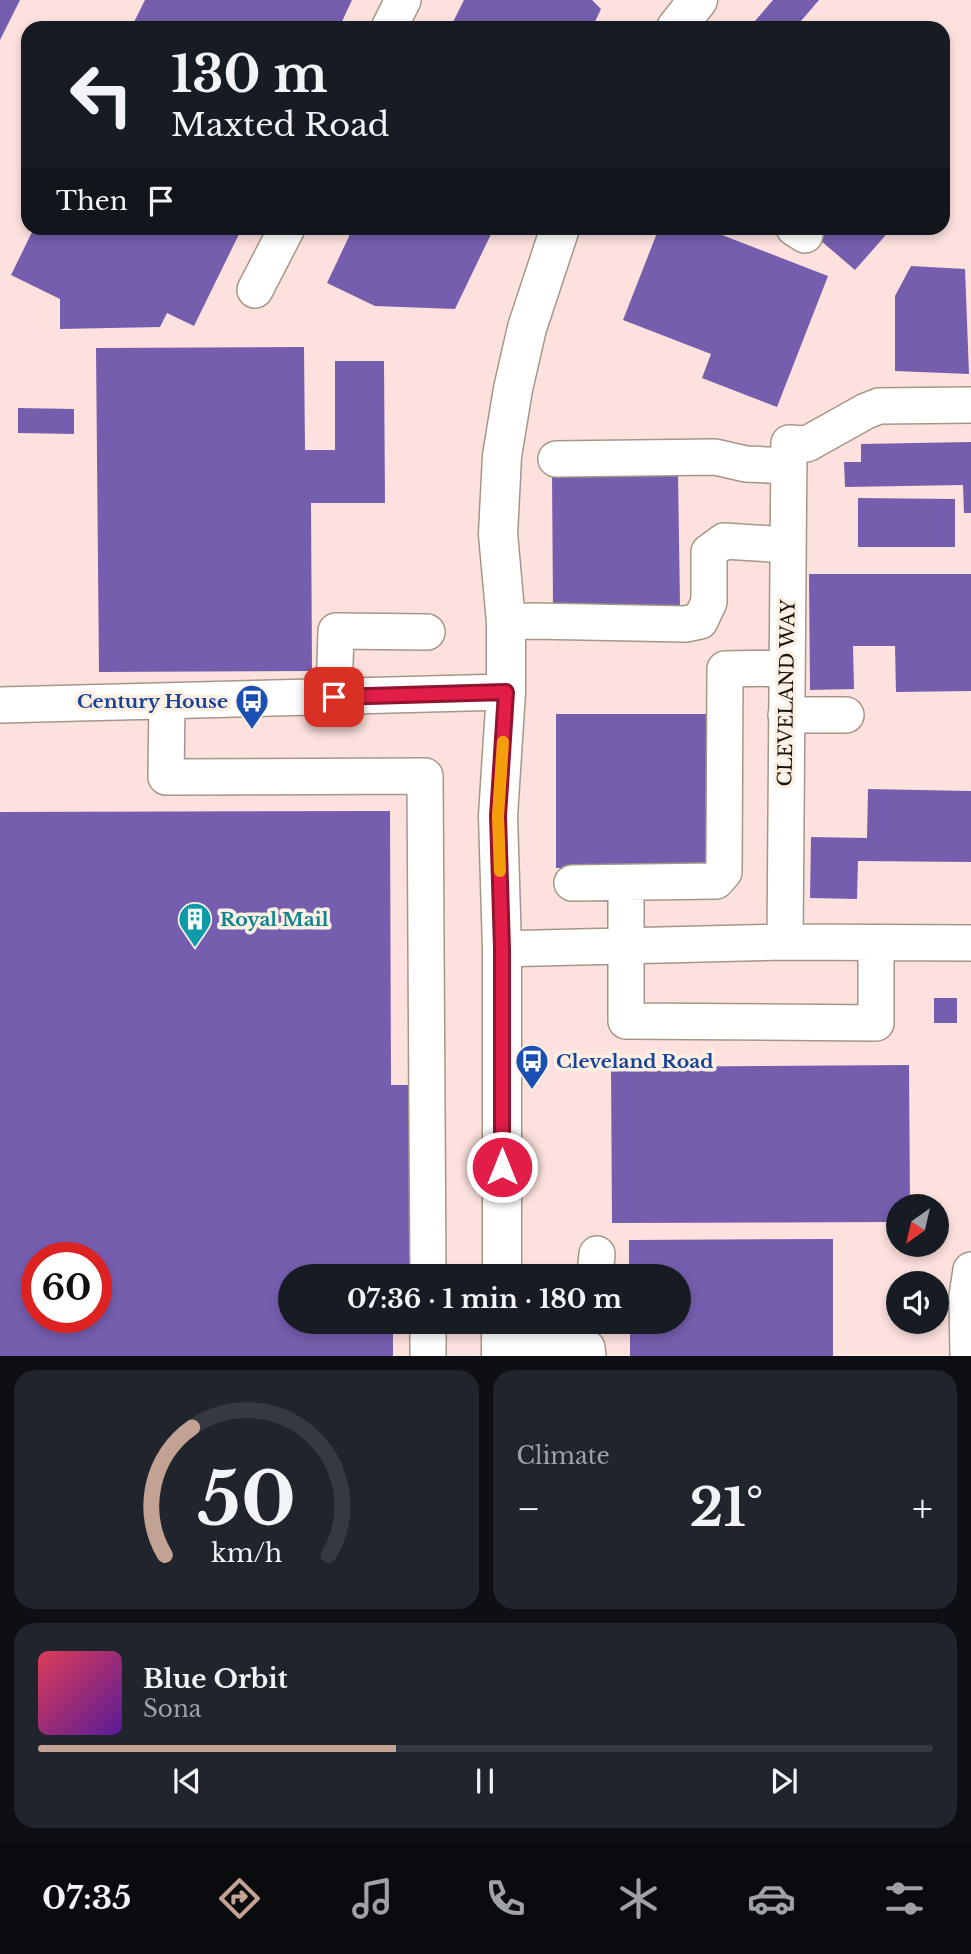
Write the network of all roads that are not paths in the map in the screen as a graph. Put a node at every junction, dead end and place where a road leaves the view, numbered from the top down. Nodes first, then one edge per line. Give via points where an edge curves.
1 (404, 0) edge
2 (393, 21) edge
3 (283, 235) edge
4 (558, 235) edge
5 (255, 290) dead end
6 (971, 405) edge
7 (789, 455) junction
8 (556, 459) dead end
9 (788, 545) junction
10 (506, 622) junction
11 (427, 632) dead end
12 (787, 668) junction
13 (0, 688) edge
14 (506, 692) junction
15 (334, 697) junction
16 (167, 702) junction
17 (0, 705) edge
18 (786, 715) junction
19 (846, 715) dead end
20 (572, 883) dead end
21 (626, 883) junction
22 (880, 936) junction
23 (785, 942) junction
24 (971, 943) edge
25 (628, 945) junction
26 (502, 949) junction
27 (428, 1264) edge
28 (502, 1264) edge
29 (971, 1270) edge
30 (428, 1334) edge
31 (501, 1341) edge
32 (589, 1342) edge
33 (428, 1356) edge
34 (968, 1356) edge

1 - 2 street
3 - 5 street
4 - 10 main road via 527,328 503,440 498,534
6 - 7 street via 879,407
7 - 8 street via 746,464 715,457
7 - 9 street, CLEVELAND WAY
9 - 10 street via 724,541 709,552 709,602 700,621
9 - 12 street, CLEVELAND WAY
10 - 14 main road
11 - 15 street via 336,631
12 - 18 street, CLEVELAND WAY
12 - 21 street via 725,668 724,872 716,881
13 - 17 street
14 - 15 street
14 - 26 main road via 498,816
15 - 16 street
16 - 17 street
16 - 27 street via 166,777 425,776
18 - 19 street
18 - 23 street, CLEVELAND WAY
20 - 21 street
21 - 25 street
22 - 23 street
22 - 24 street
22 - 25 street via 876,1023 626,1021
23 - 25 street
25 - 26 street
26 - 28 main road
29 - 34 street
30 - 33 street
31 - 32 street

